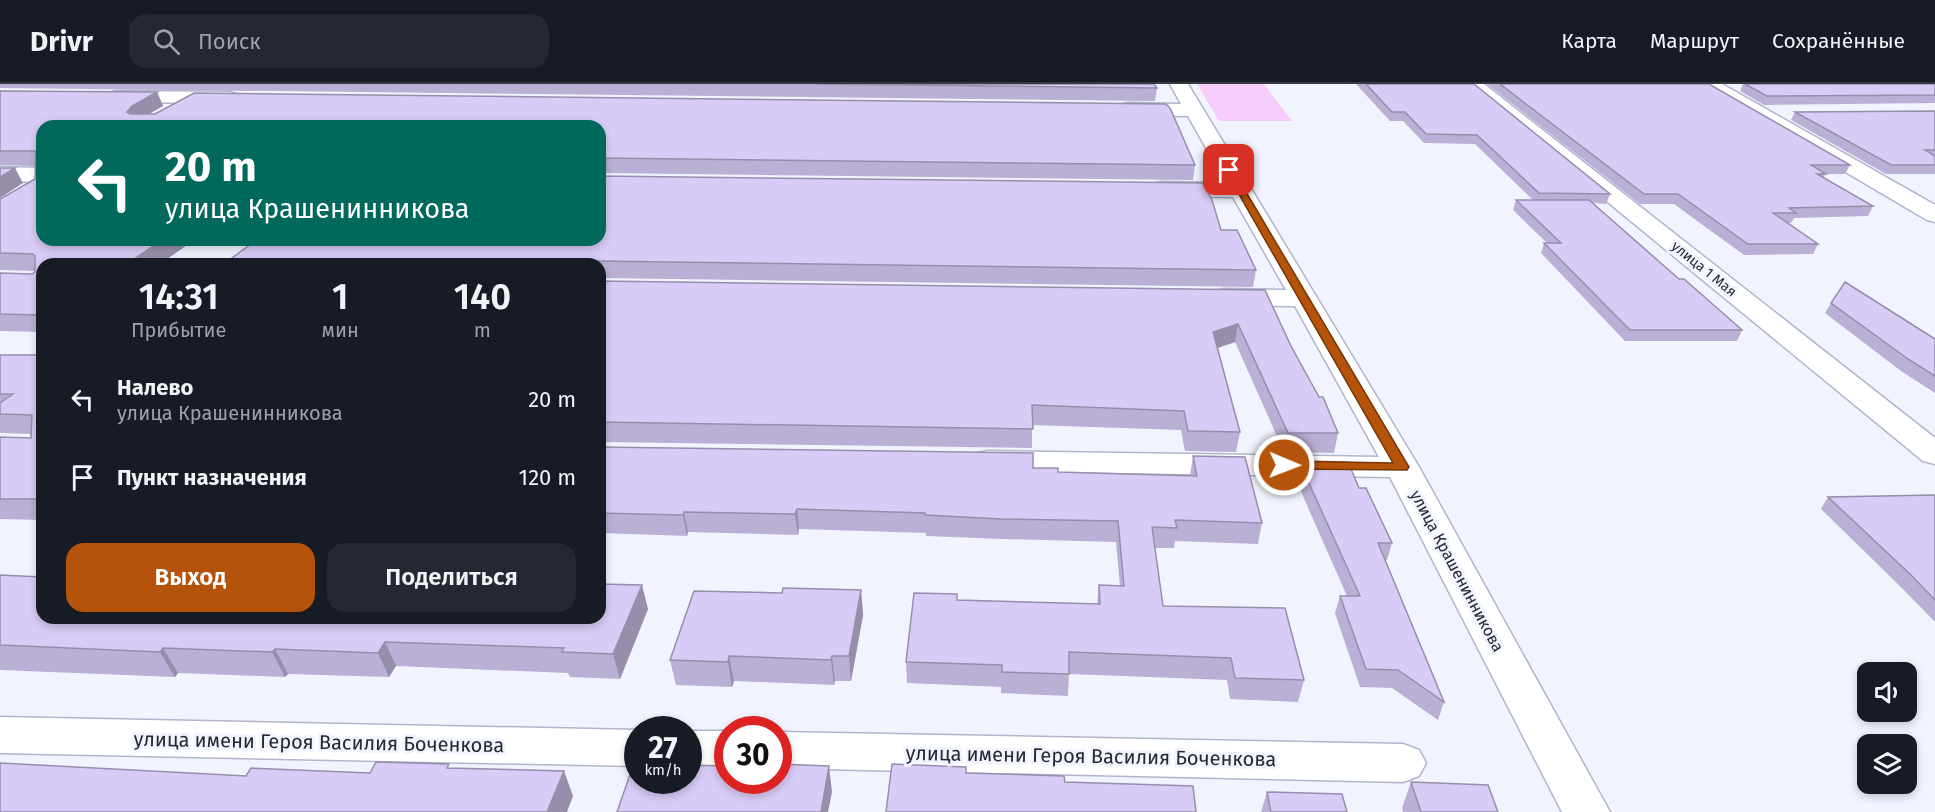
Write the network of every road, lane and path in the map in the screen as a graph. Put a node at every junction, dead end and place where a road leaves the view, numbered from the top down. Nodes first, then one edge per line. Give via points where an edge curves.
1 (222, 84) edge
2 (1473, 84) edge
3 (1709, 84) edge
4 (93, 97) edge
5 (1186, 97) edge
6 (197, 98) junction
7 (244, 98) edge
8 (1111, 109) edge
9 (1760, 113) junction
10 (1795, 113) edge
11 (166, 115) edge
12 (0, 174) edge
13 (36, 175) edge
14 (36, 187) edge
15 (1146, 189) edge
16 (1241, 190) junction
17 (17, 198) edge
18 (1929, 208) edge
19 (1196, 296) edge
20 (1303, 298) junction
21 (1935, 454) edge
22 (959, 460) edge
23 (1402, 467) junction
24 (0, 735) edge
25 (624, 748) edge
26 (792, 750) edge
27 (1403, 763) dead end
28 (1586, 812) edge

1 - 6 street
2 - 21 street, улица 1 Мая
3 - 9 street
4 - 6 street
5 - 8 street
5 - 16 street, улица Крашенинникова
6 - 7 street
6 - 11 street
9 - 10 street
9 - 18 street
12 - 13 street
14 - 17 street
15 - 16 street
16 - 20 street, улица Крашенинникова
19 - 20 street
20 - 23 street, улица Крашенинникова
22 - 23 street
23 - 28 street, улица Крашенинникова
24 - 25 street, улица имени Героя Василия Боченкова
26 - 27 street, улица имени Героя Василия Боченкова

